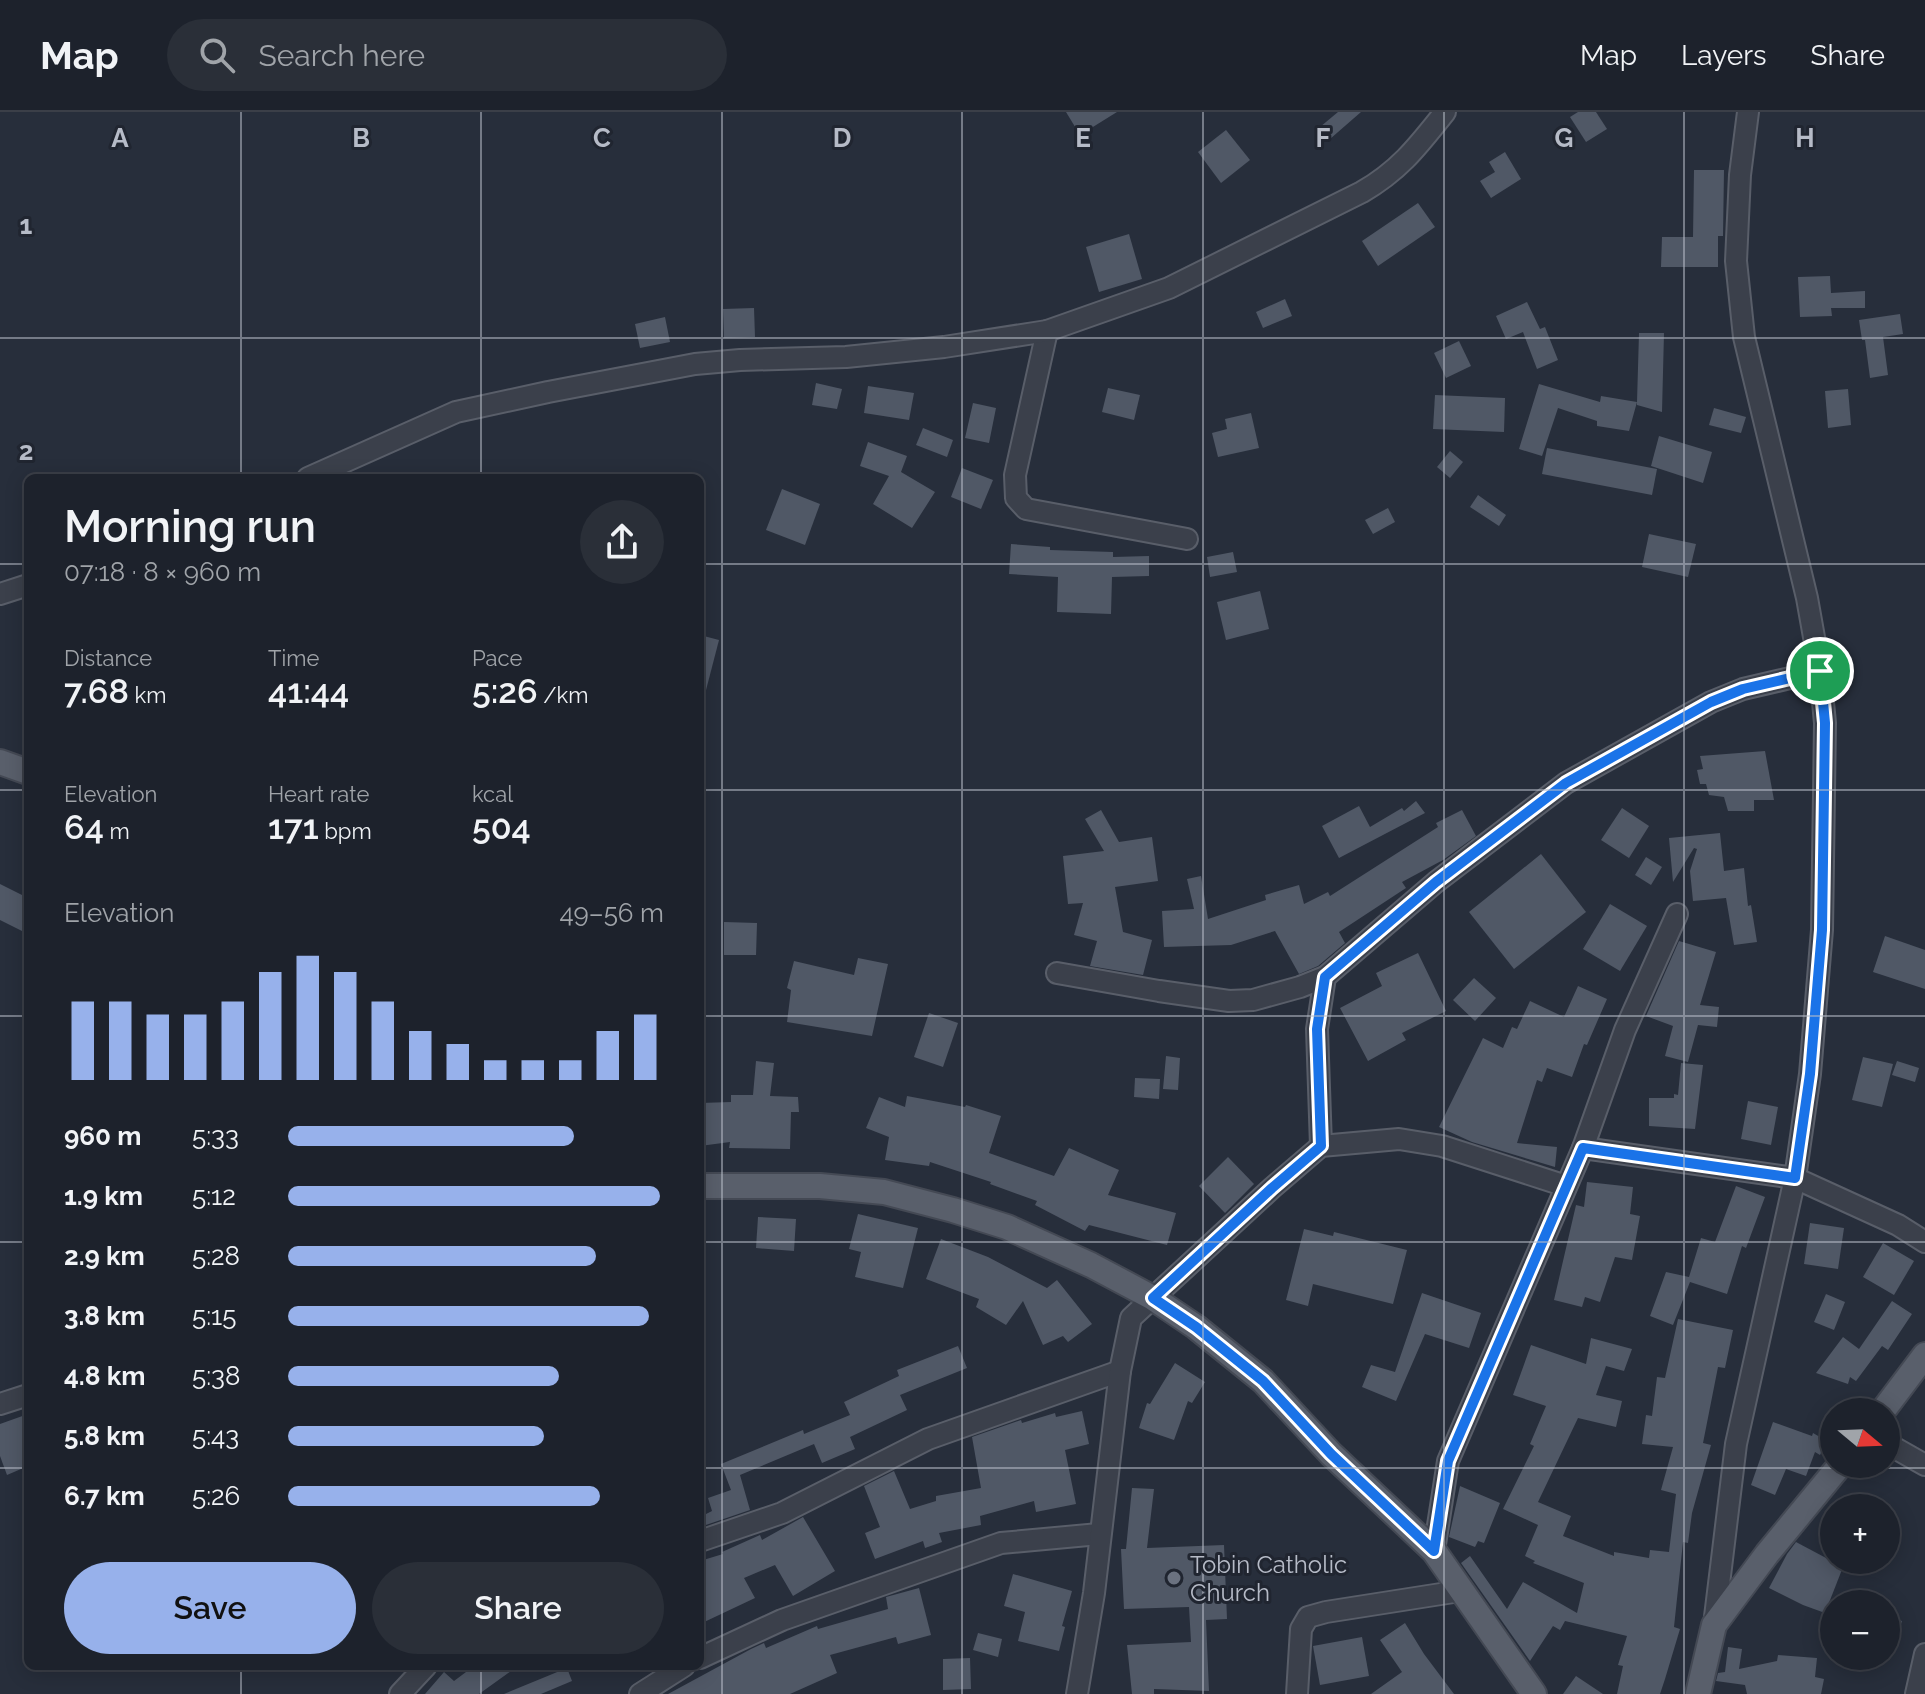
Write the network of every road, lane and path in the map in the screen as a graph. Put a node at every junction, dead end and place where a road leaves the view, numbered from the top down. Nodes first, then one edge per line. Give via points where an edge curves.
1 (1445, 112) edge
2 (1748, 112) edge
3 (1047, 331) junction
4 (317, 474) edge
5 (1187, 539) dead end
6 (24, 586) edge
7 (0, 594) edge
8 (1820, 671) junction
9 (0, 762) edge
10 (24, 771) edge
11 (1677, 914) dead end
12 (1057, 973) dead end
13 (1325, 977) junction
14 (1321, 1146) junction
15 (1583, 1148) junction
16 (1795, 1178) junction
17 (704, 1186) edge
18 (1566, 1186) junction
19 (1925, 1242) edge
20 (1153, 1298) junction
21 (1925, 1355) edge
22 (1120, 1371) junction
23 (24, 1396) edge
24 (1893, 1398) edge
25 (0, 1404) edge
26 (1900, 1451) edge
27 (1925, 1465) edge
28 (1829, 1478) edge
29 (1099, 1534) junction
30 (704, 1540) edge
31 (1434, 1551) junction
32 (1460, 1591) junction
33 (1714, 1625) junction
34 (1925, 1654) edge
35 (704, 1656) edge
36 (422, 1670) edge
37 (678, 1670) edge
38 (400, 1694) edge
39 (640, 1694) edge
40 (1077, 1694) edge
41 (1297, 1694) edge
42 (1534, 1694) edge
43 (1698, 1694) edge
44 (1916, 1694) edge

1 - 3 street via 1406,161 1362,192 1169,288
2 - 8 street via 1736,261 1744,337
3 - 4 street via 846,357 695,364 548,392 456,412
3 - 5 street via 1015,475 1016,498 1026,509
6 - 7 street
8 - 13 street via 1711,702 1566,783 1436,882
8 - 16 street via 1825,723 1822,930
9 - 10 main road
11 - 15 street via 1625,1030
12 - 13 street via 1229,1001 1253,1000
13 - 14 street via 1317,1029
14 - 18 street via 1399,1139 1442,1146
14 - 20 street
15 - 16 street
15 - 18 street
16 - 19 street
16 - 33 street via 1736,1444
17 - 20 main road via 884,1192 1007,1227
18 - 31 street via 1448,1461
20 - 22 street via 1131,1318
20 - 31 main road via 1263,1381
21 - 24 main road
22 - 29 street
22 - 30 street via 928,1439 782,1513
23 - 25 street
26 - 27 street
28 - 33 main road
29 - 35 street via 1001,1543 782,1620
29 - 40 street
31 - 32 main road
32 - 41 street via 1308,1617 1301,1629
32 - 42 main road
33 - 43 main road
34 - 44 street
36 - 38 street
37 - 39 street

